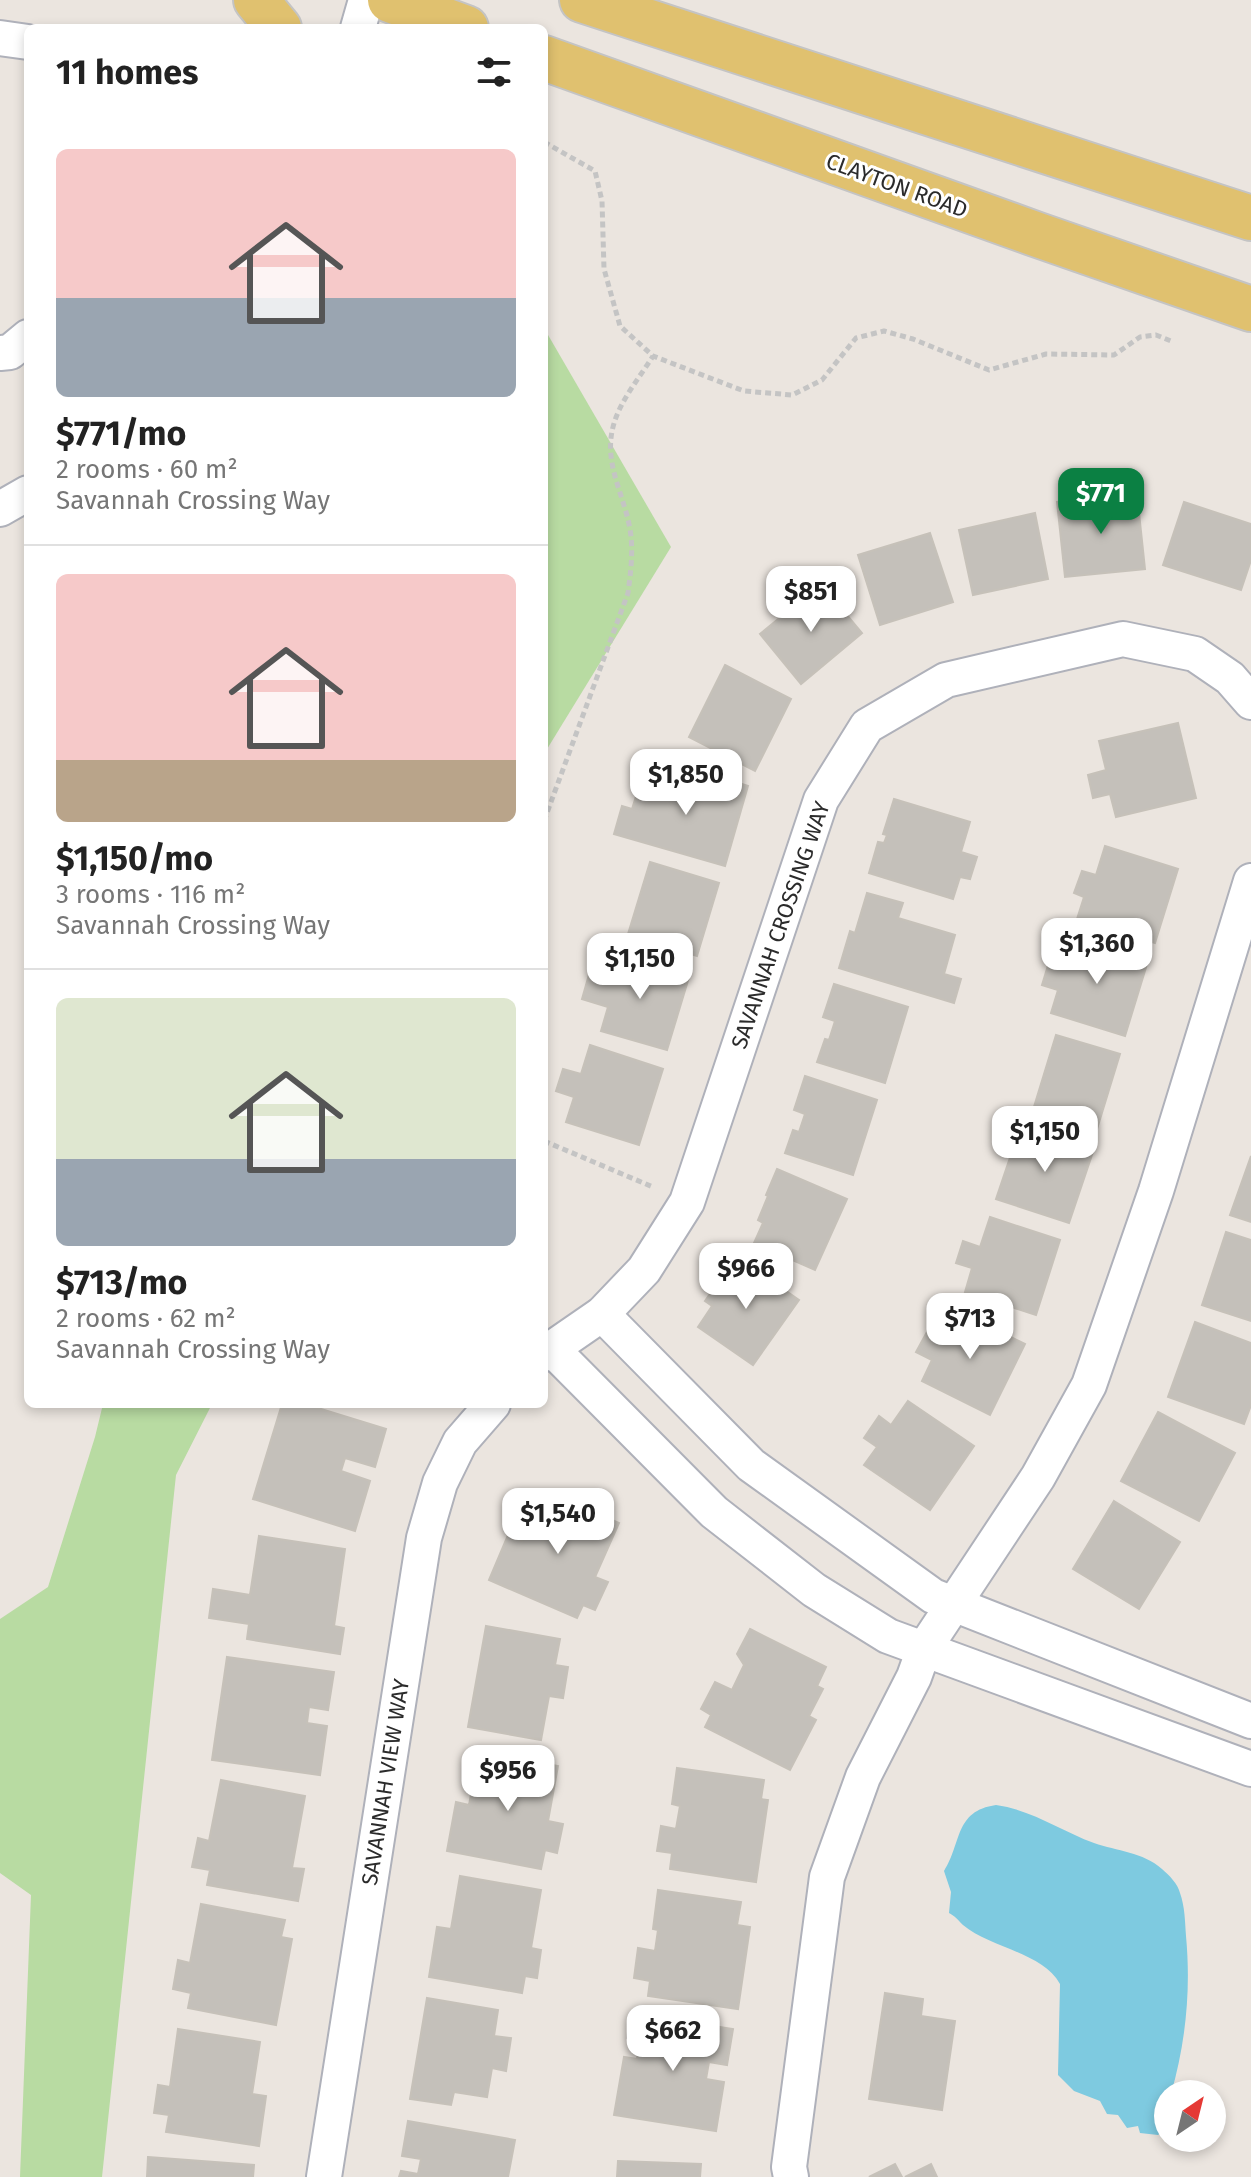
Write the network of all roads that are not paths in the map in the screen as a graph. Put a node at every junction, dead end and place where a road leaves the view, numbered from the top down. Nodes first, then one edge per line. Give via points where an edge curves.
1 (256, 0) edge
2 (366, 0) edge
3 (390, 0) edge
4 (582, 0) edge
5 (276, 24) edge
6 (359, 24) edge
7 (455, 24) edge
8 (0, 38) edge
9 (24, 41) edge
10 (548, 59) edge
11 (1251, 218) edge
12 (1251, 309) edge
13 (24, 340) edge
14 (0, 353) edge
15 (24, 495) edge
16 (0, 509) edge
17 (1251, 702) edge
18 (1251, 881) edge
19 (602, 1314) junction
20 (548, 1351) edge
21 (490, 1408) edge
22 (954, 1604) junction
23 (924, 1649) junction
24 (1251, 1721) edge
25 (1251, 1769) edge
26 (324, 2177) edge
27 (791, 2177) edge

1 - 5 main road
2 - 6 street
3 - 7 main road
4 - 11 main road
8 - 9 street
10 - 12 main road, CLAYTON ROAD
13 - 14 street
15 - 16 street
17 - 19 street, SAVANNAH CROSSING WAY via 1230,678 1195,654 1123,639 946,680 867,726 821,800 687,1202 644,1270
18 - 22 street via 1156,1191 1089,1385 1038,1477
19 - 20 street, SAVANNAH CROSSING WAY
19 - 22 street via 751,1465 907,1579
20 - 23 street via 714,1512 814,1590 888,1636
21 - 26 street, SAVANNAH VIEW WAY via 460,1442 440,1483 424,1538
22 - 23 street
22 - 24 street
23 - 25 street
23 - 27 street via 863,1777 827,1877

